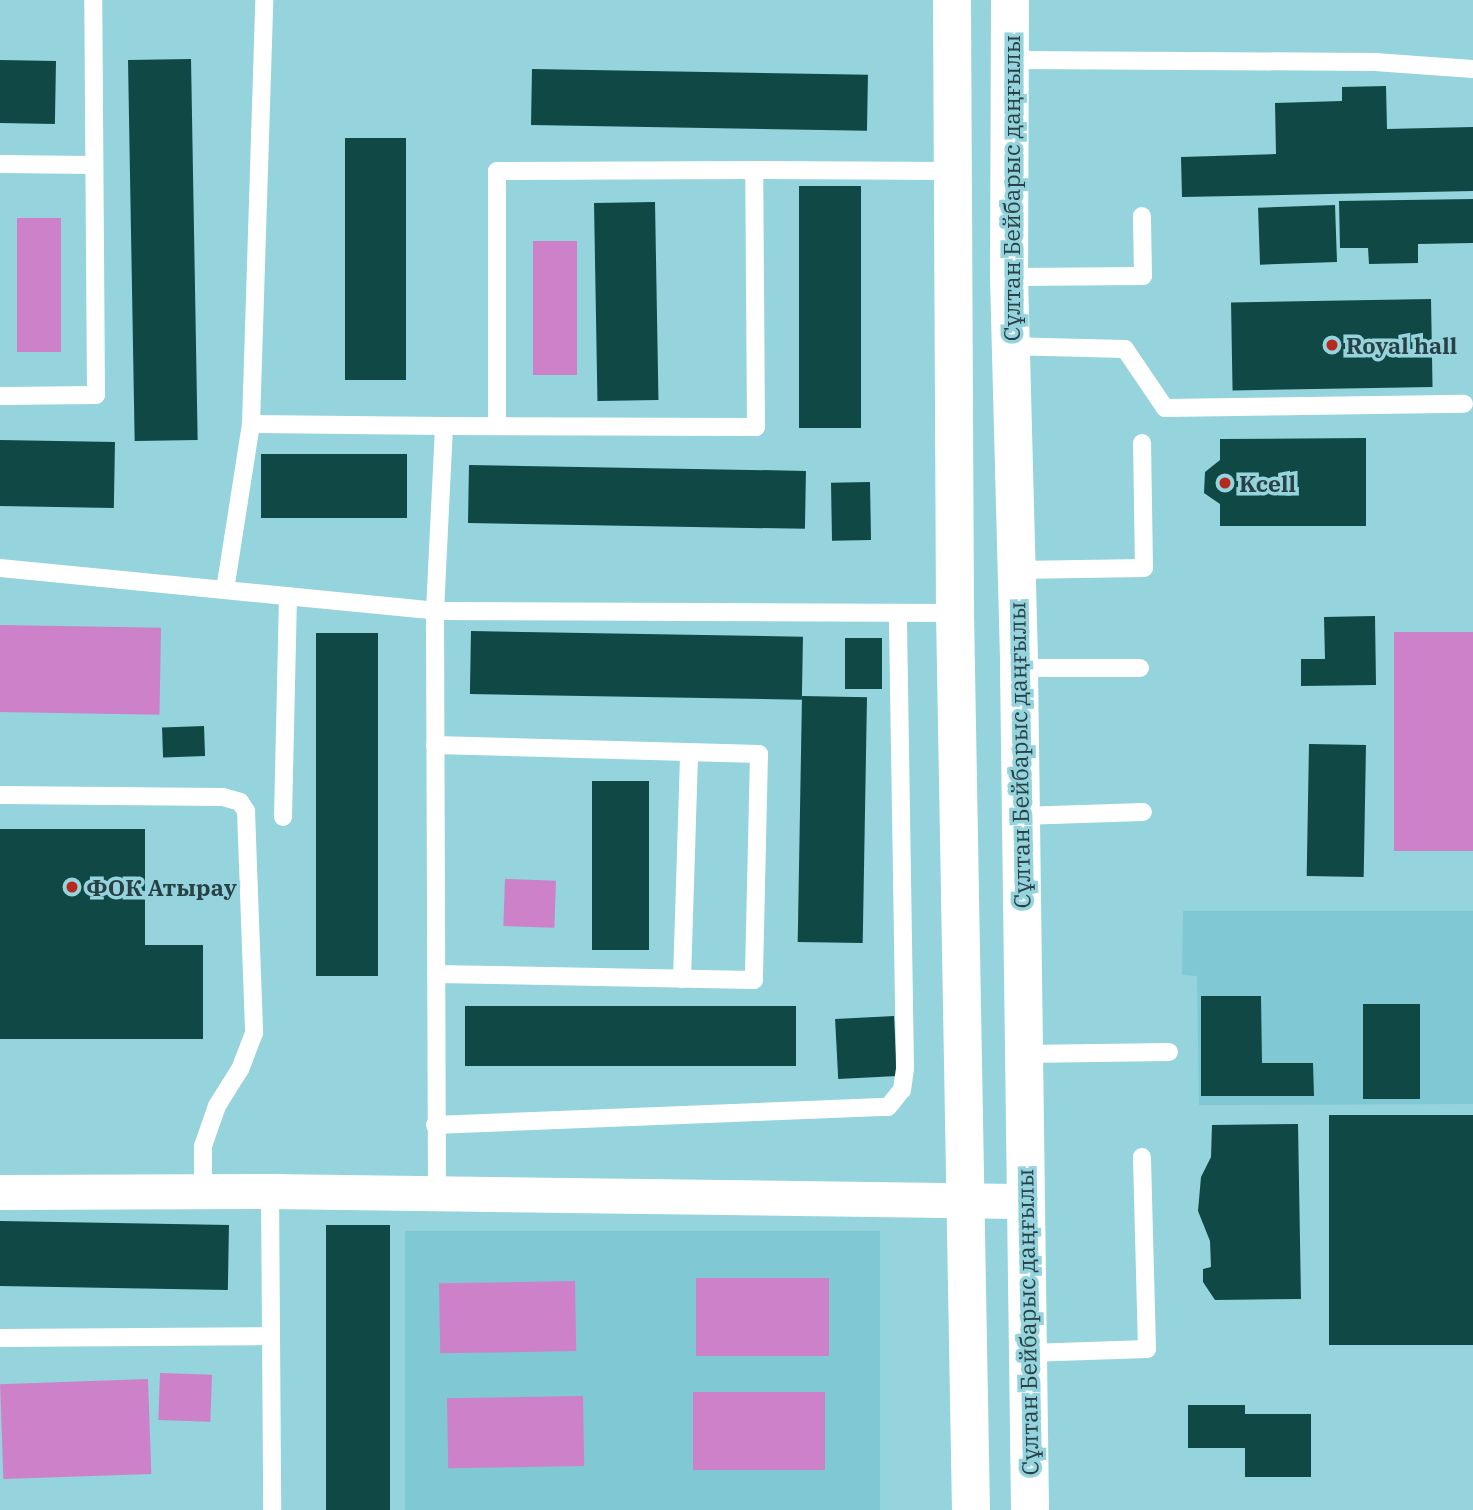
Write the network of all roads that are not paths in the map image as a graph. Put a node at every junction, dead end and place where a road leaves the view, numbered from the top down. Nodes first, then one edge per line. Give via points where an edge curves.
1 (93, 0) edge
2 (264, 0) edge
3 (952, 0) edge
4 (1010, 0) edge
5 (1009, 60) junction
6 (1473, 69) edge
7 (0, 164) edge
8 (94, 165) junction
9 (754, 170) junction
10 (953, 171) junction
11 (1142, 216) dead end
12 (1009, 277) junction
13 (1011, 346) junction
14 (0, 396) edge
15 (1464, 404) dead end
16 (251, 424) junction
17 (444, 426) junction
18 (497, 426) junction
19 (1142, 443) dead end
20 (0, 568) edge
21 (1014, 570) junction
22 (225, 590) junction
23 (288, 596) junction
24 (435, 611) junction
25 (898, 613) junction
26 (955, 613) junction
27 (1019, 668) junction
28 (1140, 668) dead end
29 (435, 745) junction
30 (689, 752) junction
31 (0, 794) edge
32 (1143, 812) dead end
33 (1021, 816) junction
34 (283, 817) dead end
35 (436, 974) junction
36 (682, 979) junction
37 (1168, 1052) dead end
38 (1024, 1054) junction
39 (435, 1125) junction
40 (1142, 1157) dead end
41 (270, 1191) junction
42 (0, 1192) edge
43 (203, 1192) junction
44 (437, 1194) junction
45 (965, 1200) junction
46 (1026, 1201) junction
47 (271, 1336) junction
48 (0, 1338) edge
49 (1028, 1353) junction
50 (272, 1510) edge
51 (971, 1510) edge
52 (1030, 1510) edge

1 - 8 lane
2 - 16 lane
3 - 10 main road
4 - 5 main road, Сұлтан Бейбарыс даңғылы
5 - 6 lane via 1375,62
5 - 12 main road, Сұлтан Бейбарыс даңғылы
7 - 8 lane
8 - 14 lane via 96,395
9 - 10 lane
9 - 18 lane via 497,171
9 - 18 lane via 756,427
10 - 26 main road
11 - 12 lane via 1143,276
12 - 13 main road, Сұлтан Бейбарыс даңғылы
13 - 15 lane via 1125,349 1165,408
13 - 21 main road, Сұлтан Бейбарыс даңғылы
16 - 17 lane
16 - 22 lane
17 - 18 lane
17 - 24 lane
19 - 21 lane via 1144,568
20 - 22 lane
21 - 27 main road, Сұлтан Бейбарыс даңғылы
22 - 23 lane
23 - 24 lane
23 - 34 lane
24 - 25 lane
24 - 29 lane
25 - 26 lane
25 - 39 lane via 905,1068 902,1090 888,1107
26 - 45 main road
27 - 28 lane
27 - 33 main road, Сұлтан Бейбарыс даңғылы
29 - 30 lane
29 - 35 lane
30 - 36 lane
30 - 36 lane via 759,754 754,979
31 - 43 lane via 223,797 240,802 246,811 254,1033 203,1146
32 - 33 lane
33 - 38 main road, Сұлтан Бейбарыс даңғылы
35 - 36 lane
35 - 39 lane
37 - 38 lane
38 - 46 main road, Сұлтан Бейбарыс даңғылы
39 - 44 lane
40 - 49 lane via 1147,1349
41 - 43 street
41 - 44 street
41 - 47 lane
42 - 43 street
44 - 45 street
45 - 46 street
45 - 51 main road
46 - 49 main road, Сұлтан Бейбарыс даңғылы
47 - 48 lane
47 - 50 lane
49 - 52 main road, Сұлтан Бейбарыс даңғылы

